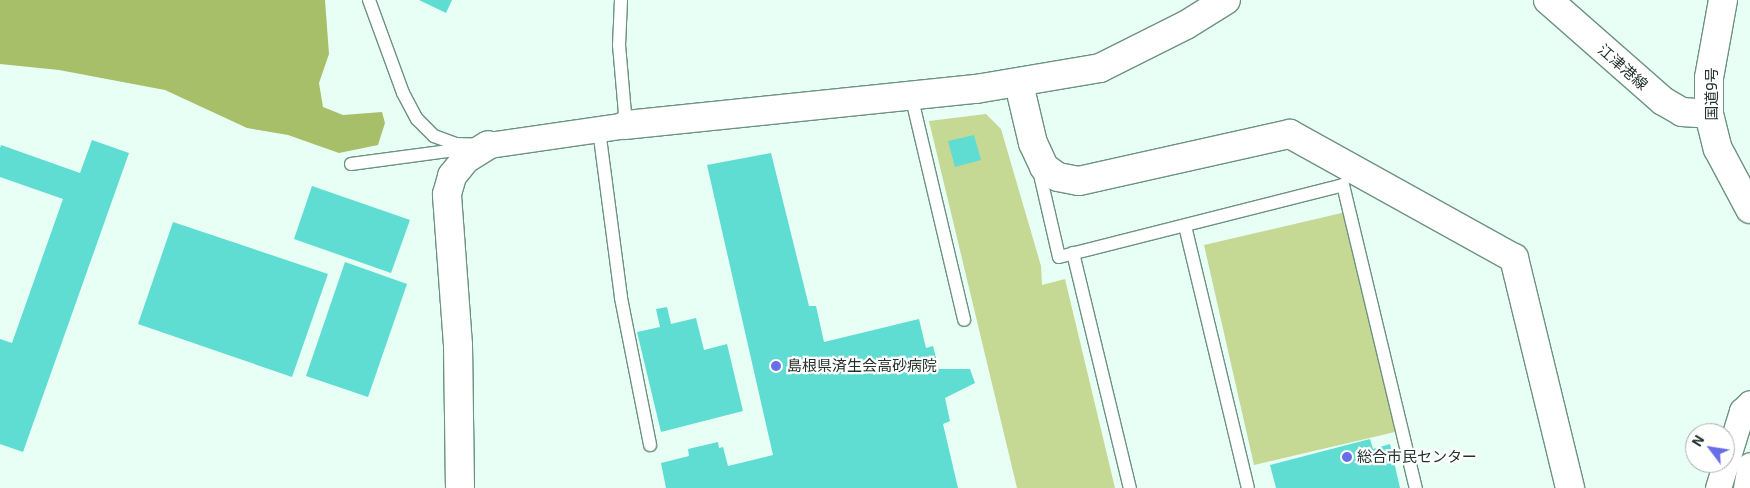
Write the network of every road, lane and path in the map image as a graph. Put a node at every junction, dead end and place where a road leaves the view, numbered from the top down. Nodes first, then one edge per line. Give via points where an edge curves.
1 (369, 0) edge
2 (621, 0) edge
3 (1226, 0) edge
4 (1548, 0) edge
5 (1723, 0) edge
6 (1019, 84) junction
7 (911, 95) junction
8 (1709, 114) junction
9 (626, 124) junction
10 (599, 130) junction
11 (1033, 143) junction
12 (488, 145) junction
13 (351, 164) dead end
14 (1750, 209) edge
15 (1185, 226) junction
16 (1073, 253) junction
17 (964, 320) dead end
18 (1750, 403) edge
19 (650, 445) dead end
20 (1750, 465) edge
21 (460, 488) edge
22 (1130, 488) edge
23 (1248, 488) edge
24 (1416, 488) edge
25 (1570, 488) edge
26 (1718, 488) edge
27 (1746, 488) edge

1 - 12 lane via 403,93 417,119 434,136 456,144
2 - 9 lane via 619,45
3 - 6 main road via 1186,25 1100,68
4 - 8 main road, 江津港線 via 1663,101 1682,112
5 - 8 main road, 国道9号 via 1709,78
6 - 7 main road
6 - 11 main road
7 - 9 main road
7 - 17 lane
8 - 14 main road, 国道9号 via 1718,150
9 - 10 street
10 - 12 street
10 - 19 lane via 621,298
11 - 16 lane via 1059,256
11 - 25 main road via 1044,166 1058,177 1079,181 1290,134 1514,258
12 - 13 lane
12 - 21 main road via 466,159 452,176 447,194 458,345
15 - 16 lane
15 - 23 lane
15 - 24 lane via 1343,186
16 - 22 lane
18 - 26 street via 1742,411
20 - 27 street

